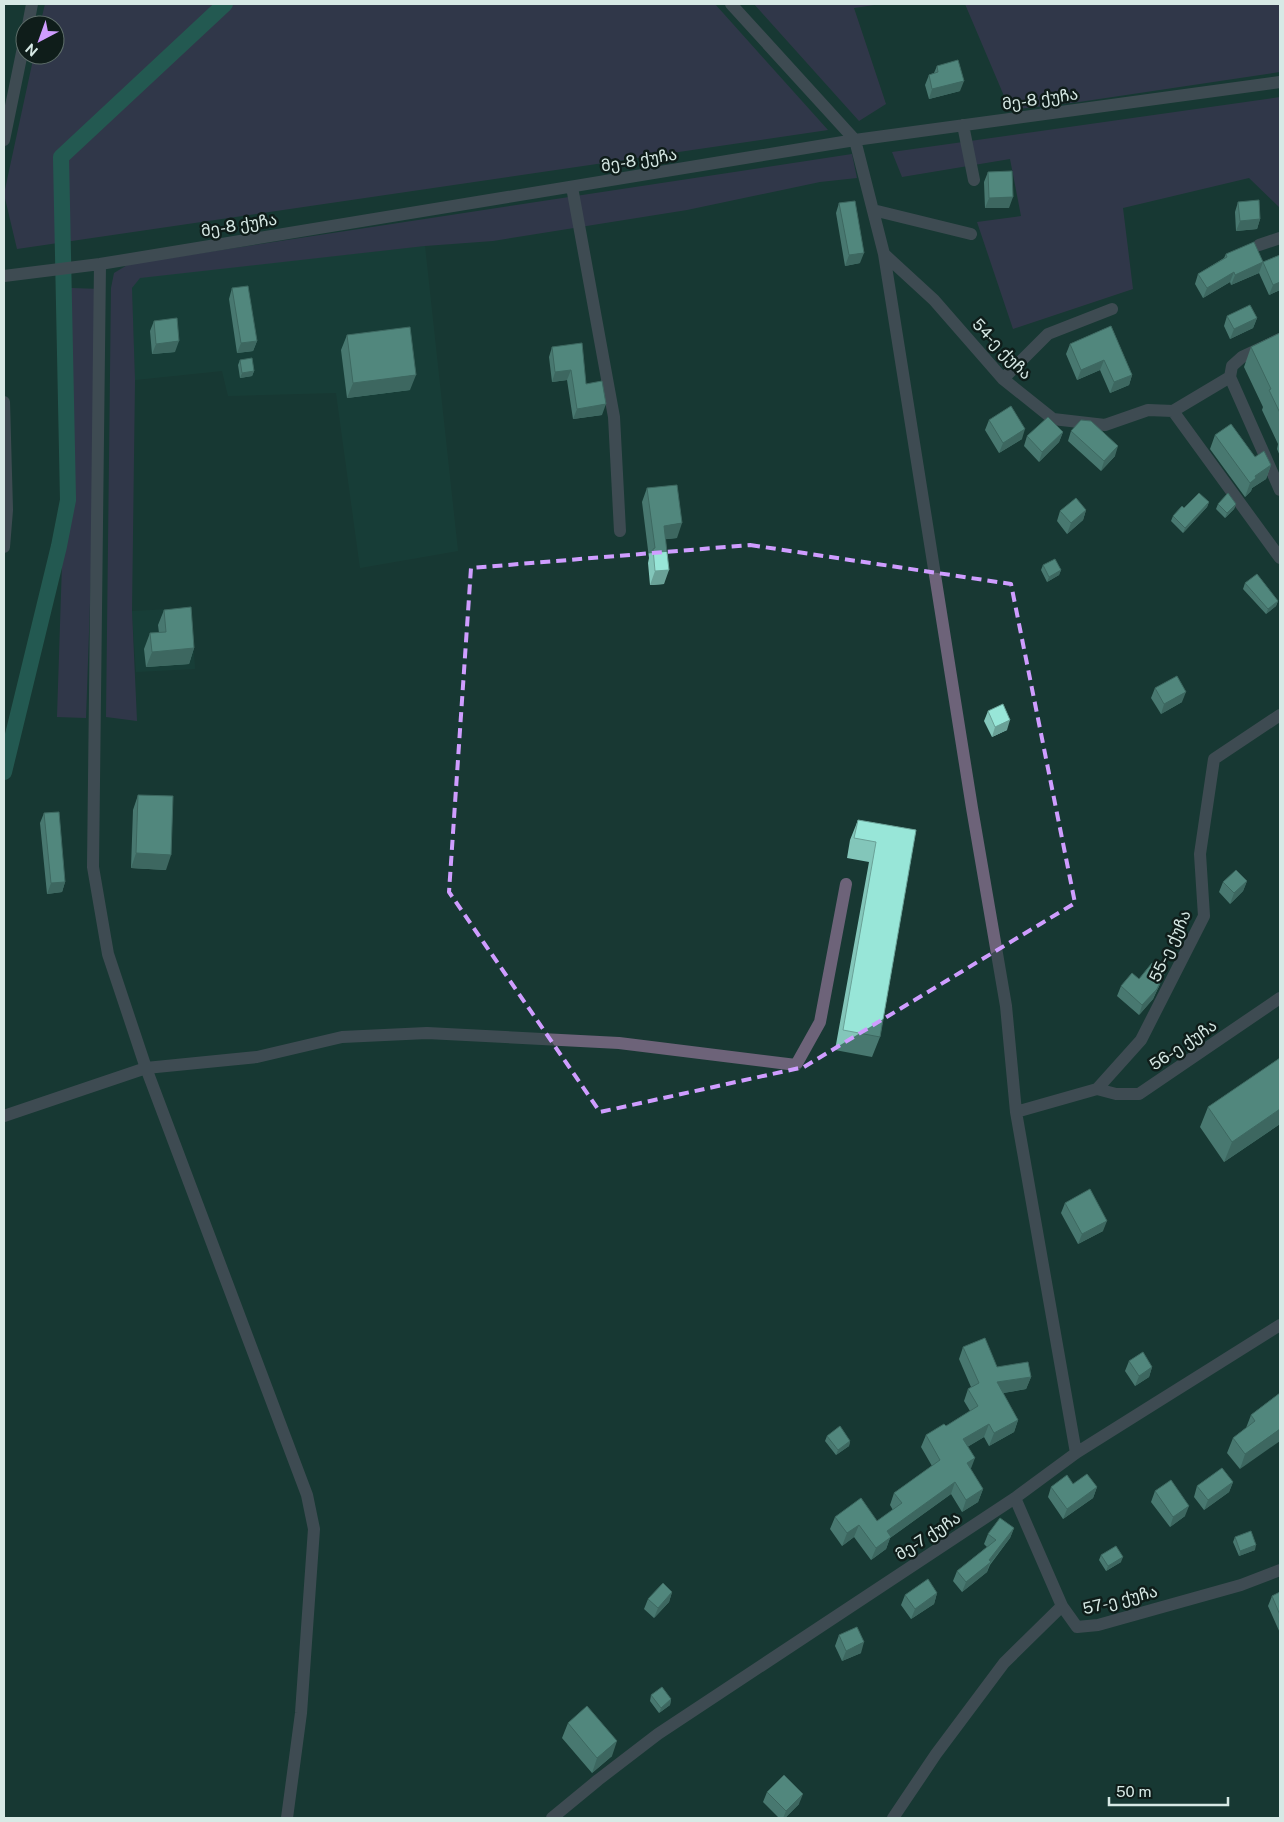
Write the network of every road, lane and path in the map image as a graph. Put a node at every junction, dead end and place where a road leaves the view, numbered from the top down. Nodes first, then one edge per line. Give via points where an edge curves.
1 (731, 4) edge
2 (19, 65) edge
3 (1280, 82) edge
4 (963, 126) junction
5 (4, 140) edge
6 (855, 140) junction
7 (974, 180) dead end
8 (572, 187) junction
9 (873, 210) junction
10 (971, 234) dead end
11 (1280, 238) edge
12 (1259, 245) dead end
13 (884, 254) junction
14 (100, 264) junction
15 (4, 276) edge
16 (1112, 308) dead end
17 (1280, 339) edge
18 (1230, 377) junction
19 (1003, 379) junction
20 (4, 402) edge
21 (1173, 411) junction
22 (1280, 490) edge
23 (620, 532) dead end
24 (4, 547) edge
25 (1280, 558) edge
26 (1280, 715) edge
27 (846, 884) dead end
28 (1280, 998) edge
29 (146, 1068) junction
30 (1097, 1089) junction
31 (1016, 1112) junction
32 (4, 1116) edge
33 (1280, 1324) edge
34 (1076, 1454) junction
35 (1015, 1498) junction
36 (1280, 1570) edge
37 (1062, 1606) junction
38 (287, 1818) edge
39 (552, 1818) edge
40 (893, 1818) edge

1 - 6 street
2 - 5 street
3 - 4 street, მე-8 ქუჩა
4 - 6 street, მე-8 ქუჩა
4 - 7 street
6 - 8 street, მე-8 ქუჩა
6 - 9 street
8 - 14 street, მე-8 ქუჩა
8 - 23 street via 614,417
9 - 10 street
9 - 13 street
11 - 12 street
13 - 19 street, 54-ე ქუჩა via 934,300
13 - 31 street via 1006,1006
14 - 15 street, მე-8 ქუჩა
14 - 29 street via 93,868 108,954
16 - 19 street via 1048,334
17 - 18 street via 1242,356 1232,366
18 - 21 street
18 - 22 street
19 - 21 street, 54-ე ქუჩა via 1053,419 1105,425 1148,410
20 - 24 street via 7,510
21 - 25 street
26 - 30 street, 55-ე ქუჩა via 1214,759 1200,854 1204,916 1141,1040
27 - 29 street via 820,1022 796,1065 619,1043 427,1033 342,1037 257,1057
28 - 30 street, 56-ე ქუჩა via 1139,1094 1116,1094
29 - 32 street
29 - 38 street via 307,1495 314,1530 301,1713
30 - 31 street
31 - 34 street
33 - 34 street, მე-7 ქუჩა
34 - 35 street, მე-7 ქუჩა
35 - 37 street, 57-ე ქუჩა
35 - 39 street, მე-7 ქუჩა via 658,1734
36 - 37 street, 57-ე ქუჩა via 1241,1585 1098,1625 1077,1627
37 - 40 street via 1004,1663

